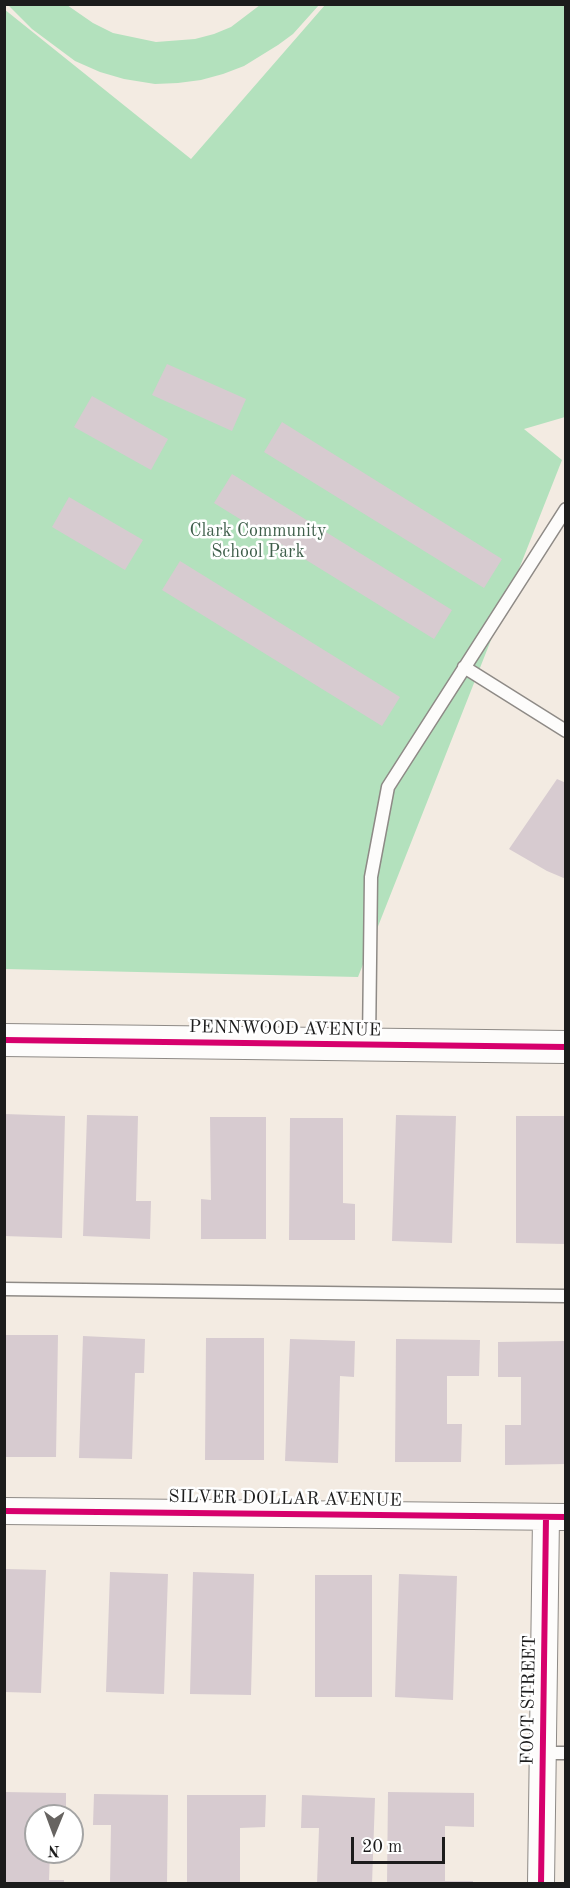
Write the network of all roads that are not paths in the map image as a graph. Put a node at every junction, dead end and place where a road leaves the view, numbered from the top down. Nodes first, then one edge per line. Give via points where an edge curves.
1 (566, 509) edge
2 (464, 667) junction
3 (566, 731) edge
4 (4, 1040) edge
5 (369, 1045) junction
6 (566, 1047) edge
7 (4, 1289) edge
8 (566, 1296) edge
9 (4, 1511) edge
10 (556, 1517) edge
11 (554, 1753) edge
12 (541, 1884) edge

1 - 2 lane
2 - 3 lane
2 - 5 lane via 388,787 371,877
4 - 5 street, PENNWOOD AVENUE
5 - 6 street, PENNWOOD AVENUE
7 - 8 lane
9 - 10 street, SILVER DOLLAR AVENUE
10 - 11 street, FOOT STREET
11 - 12 street, FOOT STREET

